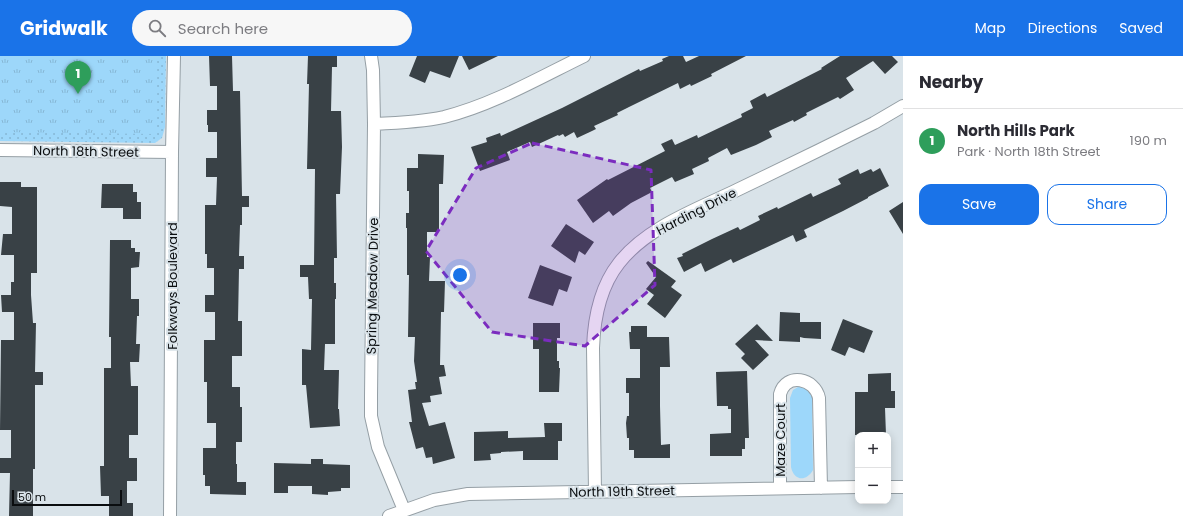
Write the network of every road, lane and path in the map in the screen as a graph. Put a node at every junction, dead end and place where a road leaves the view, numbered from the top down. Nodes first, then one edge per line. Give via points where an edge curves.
1 (174, 56) edge
2 (371, 56) edge
3 (584, 56) edge
4 (901, 111) edge
5 (374, 124) junction
6 (0, 150) edge
7 (172, 152) junction
8 (855, 487) edge
9 (891, 487) edge
10 (903, 487) edge
11 (780, 488) junction
12 (821, 488) junction
13 (595, 492) junction
14 (404, 510) junction
15 (170, 516) edge
16 (389, 516) edge

1 - 7 street, Folkways Boulevard
2 - 5 street, Spring Meadow Drive
3 - 5 street via 476,107 431,119
4 - 13 street, Harding Drive via 665,225 633,248 619,263 604,288 593,326
5 - 14 street, Spring Meadow Drive via 372,416 378,447
6 - 7 street, North 18th Street
7 - 15 street, Folkways Boulevard
8 - 12 street, North 19th Street
9 - 10 street
11 - 12 street, North 19th Street
11 - 12 street, Maze Court via 780,394 787,384 799,380 812,384 820,398
11 - 13 street, North 19th Street
13 - 14 street, North 19th Street via 468,494 434,500
14 - 16 street, North 19th Street

